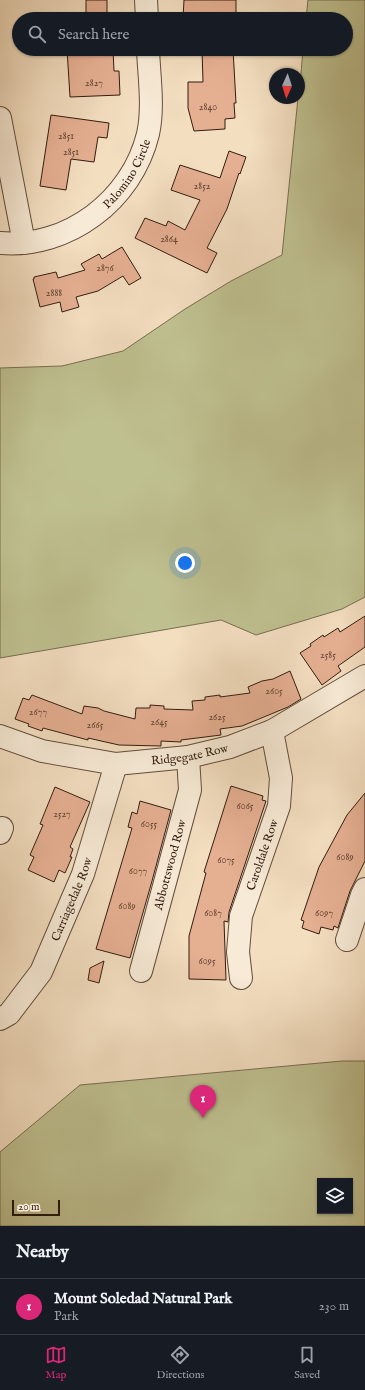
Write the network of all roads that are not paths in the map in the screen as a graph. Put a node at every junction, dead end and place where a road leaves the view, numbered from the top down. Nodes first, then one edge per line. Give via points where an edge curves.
1 (146, 0) edge
2 (147, 12) edge
3 (148, 56) edge
4 (0, 118) edge
5 (0, 243) edge
6 (24, 243) junction
7 (365, 676) edge
8 (272, 731) junction
9 (0, 736) edge
10 (188, 757) junction
11 (116, 764) junction
12 (365, 889) edge
13 (348, 940) dead end
14 (141, 971) dead end
15 (241, 978) dead end
16 (0, 1019) edge

1 - 2 street
3 - 6 street, Palomino Circle via 151,115 148,133 143,150 127,181 104,208 90,219 53,237
4 - 6 street
5 - 6 street, Palomino Circle
7 - 8 street, Ridgegate Row
8 - 10 street, Ridgegate Row via 230,747
8 - 15 street, Caroldale Row via 281,778 280,806 241,916 238,952
9 - 11 street, Ridgegate Row via 42,751
10 - 11 street, Ridgegate Row
10 - 14 street, Abbottswood Row via 190,790
11 - 16 street, Carriagedale Row via 83,874 41,972 10,1014
12 - 13 street

